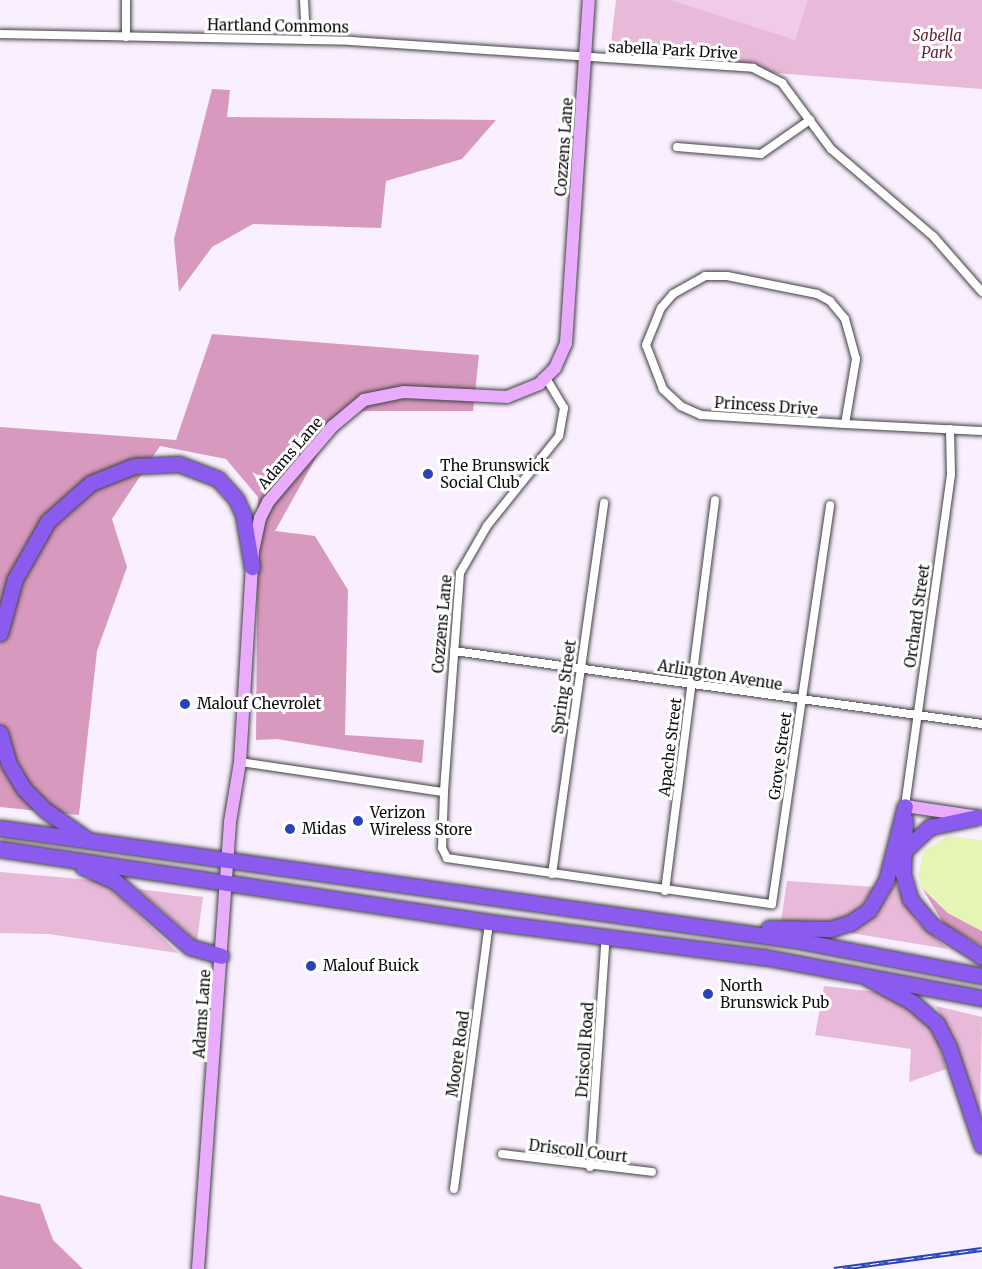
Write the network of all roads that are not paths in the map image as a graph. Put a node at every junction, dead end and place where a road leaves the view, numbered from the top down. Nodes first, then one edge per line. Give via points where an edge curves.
1 (126, 0) edge
2 (304, 0) edge
3 (589, 0) edge
4 (0, 34) edge
5 (126, 37) junction
6 (306, 40) junction
7 (585, 58) junction
8 (810, 120) junction
9 (677, 147) dead end
10 (982, 292) edge
11 (546, 378) junction
12 (845, 424) junction
13 (950, 429) junction
14 (982, 431) edge
15 (715, 500) dead end
16 (604, 503) dead end
17 (830, 505) dead end
18 (252, 567) junction
19 (0, 633) edge
20 (454, 651) junction
21 (581, 667) junction
22 (692, 684) junction
23 (802, 700) junction
24 (917, 718) junction
25 (982, 724) edge
26 (0, 733) edge
27 (240, 762) junction
28 (444, 792) junction
29 (904, 806) junction
30 (980, 817) edge
31 (0, 828) edge
32 (93, 843) junction
33 (0, 849) edge
34 (906, 849) junction
35 (58, 858) junction
36 (228, 861) junction
37 (552, 874) junction
38 (226, 881) junction
39 (665, 891) junction
40 (771, 904) joint
41 (489, 922) junction
42 (684, 925) junction
43 (606, 935) junction
44 (221, 956) junction
45 (982, 957) edge
46 (850, 970) junction
47 (982, 976) edge
48 (982, 998) edge
49 (982, 1146) edge
50 (502, 1154) dead end
51 (590, 1167) junction
52 (652, 1172) dead end
53 (454, 1189) dead end
54 (198, 1269) edge

1 - 5 street
2 - 6 street
3 - 7 street, Cozzens Lane
4 - 5 street, Hartland Commons
5 - 6 street, Hartland Commons
6 - 7 street, Hartland Commons
7 - 8 street, sabella Park Drive via 753,68 782,83
7 - 11 street, Cozzens Lane via 566,344
8 - 9 street via 761,154
8 - 10 street via 831,149 933,236
11 - 18 street, Adams Lane via 529,390 507,397 393,393 358,404 333,426 268,502 256,536
11 - 20 street, Cozzens Lane via 564,408 562,429 466,558 460,573
12 - 12 street, Princess Drive via 735,420 701,415 681,406 663,389 646,345 662,308 673,294 705,276 727,276 830,300 845,319 856,359
12 - 13 street, Princess Drive
13 - 14 street, Princess Drive
13 - 24 street, Orchard Street via 951,474
15 - 22 street, Apache Street
16 - 21 street, Spring Street
17 - 23 street, Grove Street
18 - 19 highway via 243,514 231,492 218,479 200,469 170,463 122,470 81,489 48,521 15,579
18 - 27 street, Adams Lane
20 - 21 street, Arlington Avenue
20 - 28 street, Cozzens Lane
21 - 22 street, Arlington Avenue
21 - 37 street, Spring Street
22 - 23 street, Arlington Avenue
22 - 39 street, Apache Street
23 - 24 street, Arlington Avenue
23 - 40 street, Grove Street
24 - 25 street, Arlington Avenue
24 - 29 street, Orchard Street
26 - 32 highway via 13,773 30,796
27 - 28 street
27 - 36 street, Adams Lane
28 - 37 street, Cozzens Lane via 442,848 447,858
29 - 30 street
29 - 34 highway
29 - 42 highway via 884,889 869,909 850,923 814,930
30 - 34 highway via 930,827
31 - 32 highway
32 - 36 highway
33 - 35 highway
34 - 45 highway via 904,883 916,908 950,939
35 - 38 highway
35 - 44 highway via 110,878 190,948
36 - 38 street, Adams Lane
36 - 42 highway
37 - 39 street, Cozzens Lane
38 - 41 highway
38 - 44 street, Adams Lane
39 - 40 street, Cozzens Lane
41 - 43 highway
41 - 53 street, Moore Road
42 - 47 highway via 843,948
43 - 46 highway
43 - 51 street, Driscoll Road
44 - 54 street, Adams Lane
46 - 48 highway
46 - 49 highway via 904,996 937,1024
50 - 51 street, Driscoll Court
51 - 52 street, Driscoll Court

